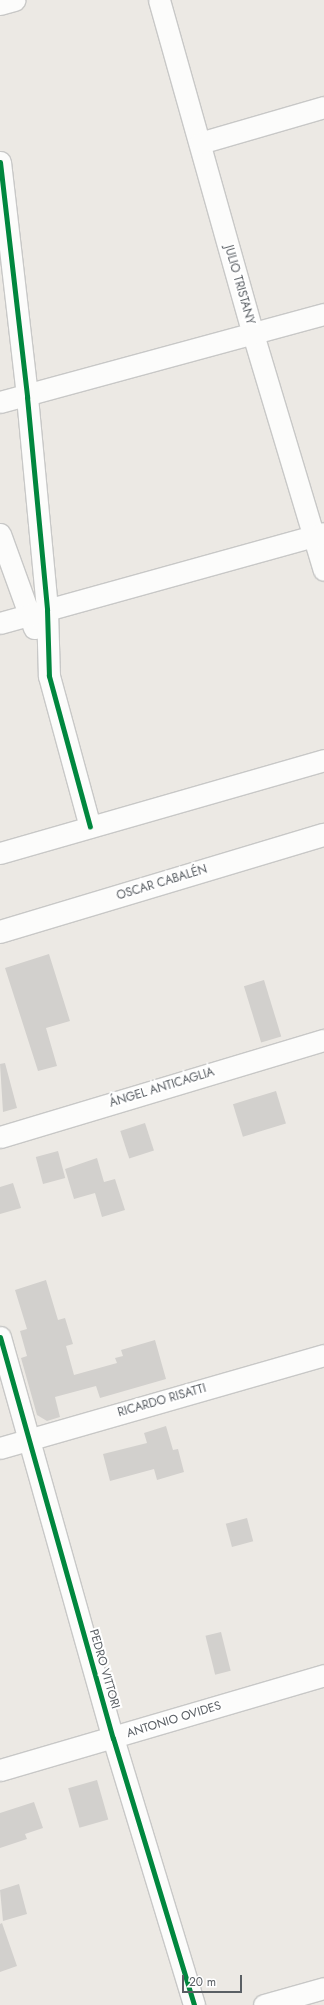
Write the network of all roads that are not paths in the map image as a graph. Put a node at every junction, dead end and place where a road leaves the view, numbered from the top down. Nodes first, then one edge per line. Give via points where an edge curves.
1 (14, 0) edge
2 (159, 0) edge
3 (0, 4) edge
4 (324, 107) edge
5 (200, 143) junction
6 (0, 162) edge
7 (324, 314) edge
8 (253, 334) junction
9 (27, 397) junction
10 (0, 402) edge
11 (0, 534) edge
12 (319, 534) edge
13 (324, 570) edge
14 (38, 612) junction
15 (0, 623) edge
16 (324, 760) edge
17 (90, 827) junction
18 (324, 835) edge
19 (0, 853) edge
20 (0, 932) edge
21 (324, 1040) edge
22 (0, 1137) edge
23 (0, 1337) edge
24 (324, 1355) edge
25 (29, 1440) junction
26 (0, 1448) edge
27 (324, 1675) edge
28 (113, 1738) junction
29 (0, 1770) edge
30 (324, 1988) edge
31 (194, 2005) edge
32 (264, 2005) edge

1 - 3 street
2 - 5 street, JULIO TRISTANY
4 - 5 street
5 - 8 street, JULIO TRISTANY
6 - 9 street
7 - 8 street
8 - 9 street
8 - 12 street, JULIO TRISTANY
9 - 10 street
9 - 14 street
11 - 14 street
12 - 13 street, JULIO TRISTANY
12 - 14 street
14 - 15 street
14 - 17 street via 49,676
16 - 17 street
17 - 19 street
18 - 20 main road, OSCAR CABALÉN
21 - 22 street, ÁNGEL ANTICAGLIA
23 - 25 street, PEDRO VITTORI
24 - 25 street, RICARDO RISATTI
25 - 26 street, RICARDO RISATTI
25 - 28 street, PEDRO VITTORI
27 - 28 street, ANTONIO OVIDES
28 - 29 street, ANTONIO OVIDES
28 - 31 street, PEDRO VITTORI
30 - 32 street

